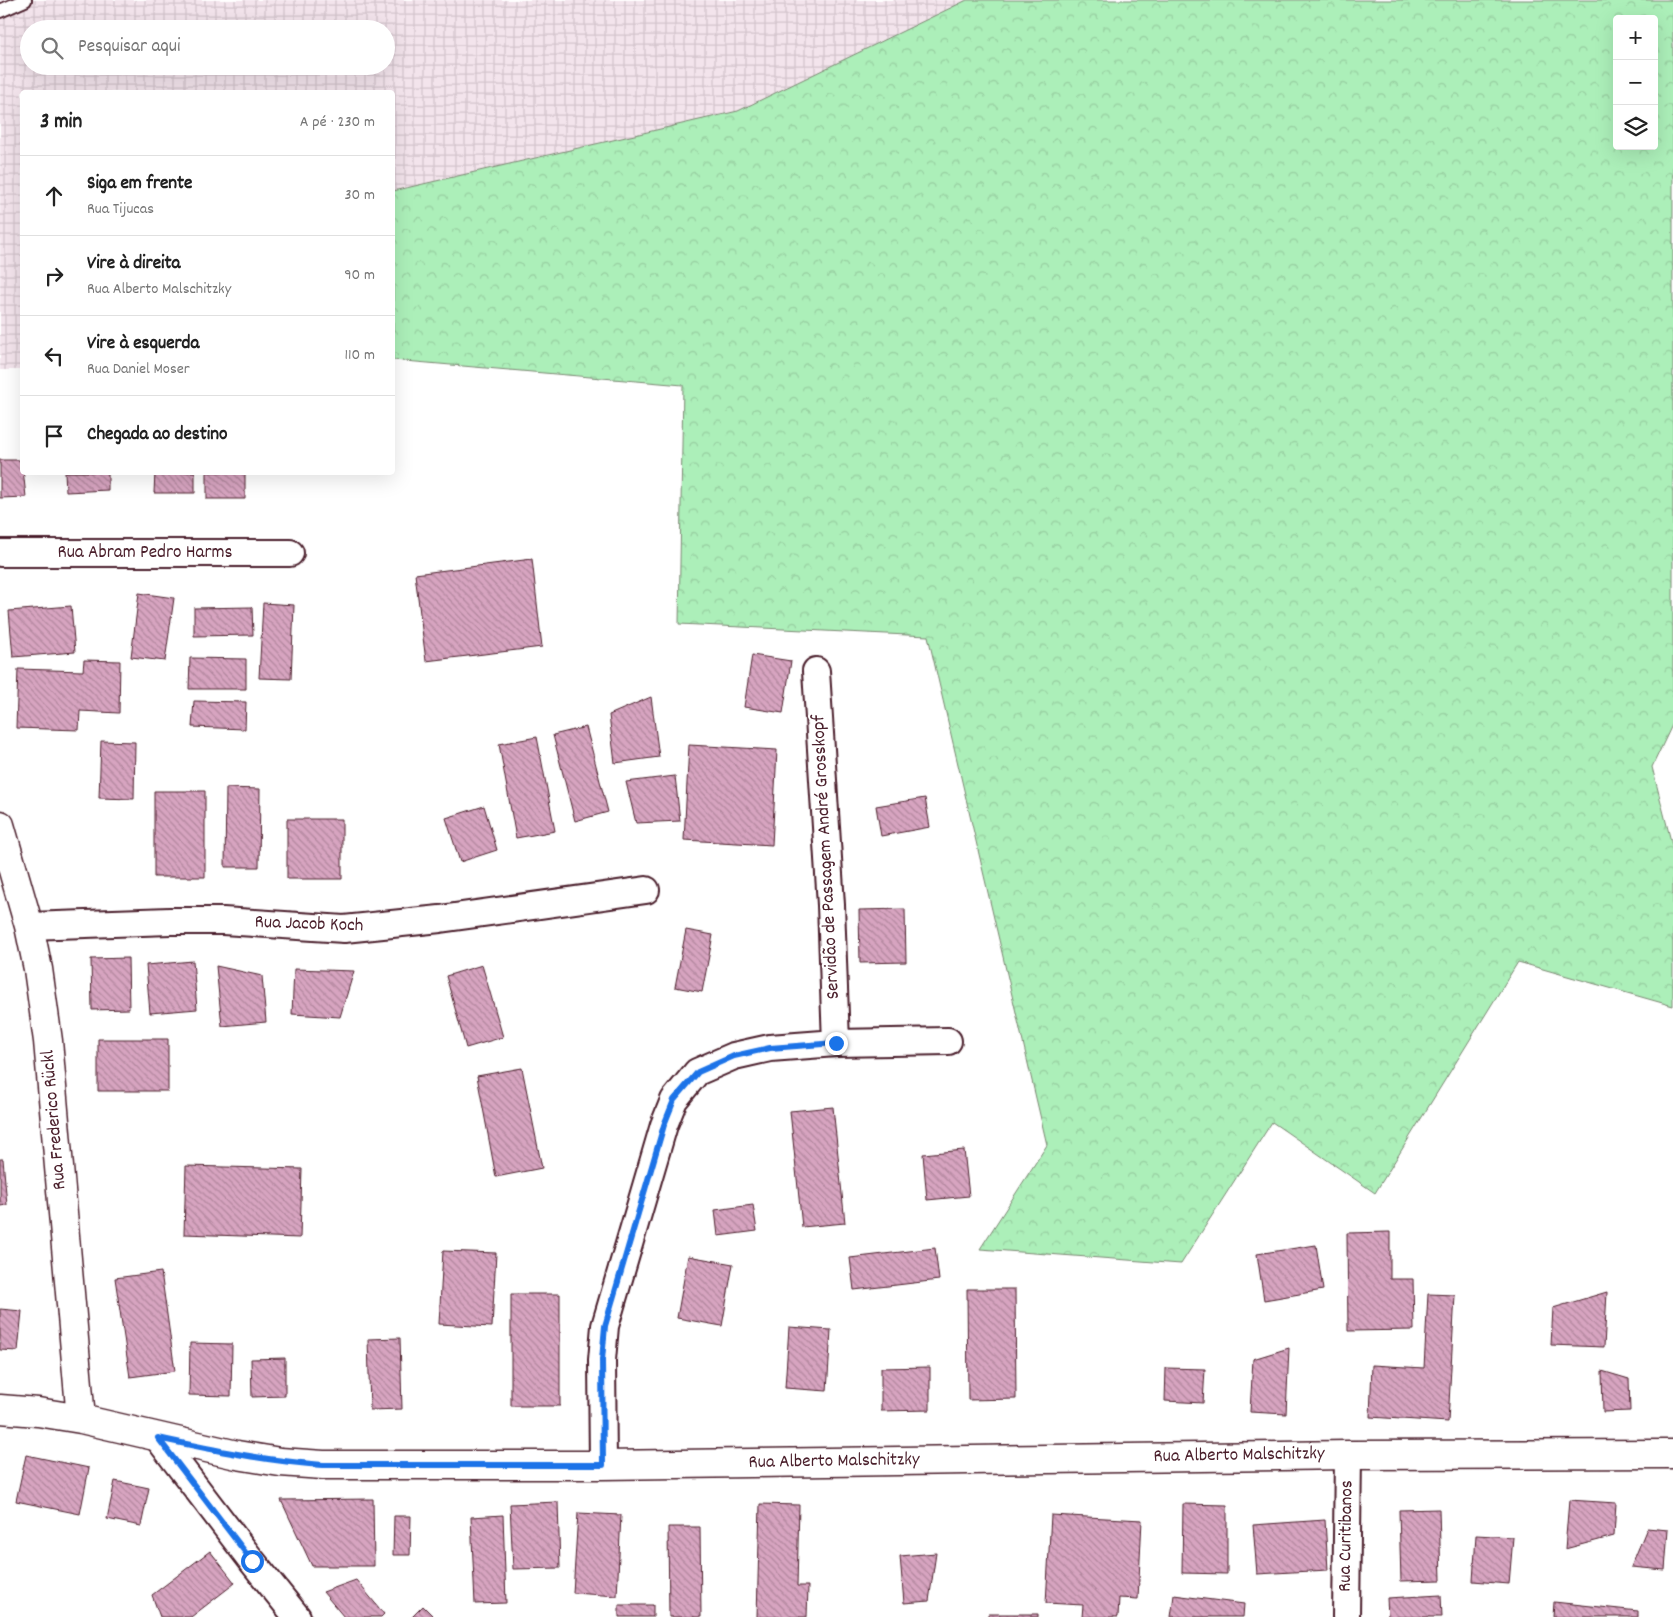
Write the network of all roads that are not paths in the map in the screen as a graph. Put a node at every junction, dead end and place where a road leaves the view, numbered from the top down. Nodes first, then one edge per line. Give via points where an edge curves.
1 (25, 0) edge
2 (0, 11) edge
3 (290, 552) dead end
4 (0, 553) edge
5 (816, 671) dead end
6 (0, 825) edge
7 (646, 890) dead end
8 (29, 926) junction
9 (948, 1041) dead end
10 (836, 1043) junction
11 (0, 1409) edge
12 (81, 1419) junction
13 (158, 1438) junction
14 (1673, 1454) edge
15 (1348, 1455) junction
16 (603, 1465) junction
17 (297, 1617) edge
18 (1346, 1617) edge

1 - 2 lane
3 - 4 street, Rua Abram Pedro Harms
5 - 10 street, Servidão de Passagem André Grosskopf via 832,905
6 - 8 street, Rua Frederico Rückl
7 - 8 street, Rua Jacob Koch via 344,929 214,921
8 - 12 street, Rua Frederico Rückl via 48,1041
9 - 10 street
10 - 16 street via 770,1048 734,1056 698,1072 674,1100 605,1326 602,1360
11 - 12 street, Rua Alberto Malschitzky
12 - 13 street, Rua Alberto Malschitzky
13 - 16 street, Rua Alberto Malschitzky via 237,1455 323,1465
13 - 17 street
14 - 15 street, Rua Alberto Malschitzky
15 - 16 street, Rua Alberto Malschitzky
15 - 18 street, Rua Curitibanos

